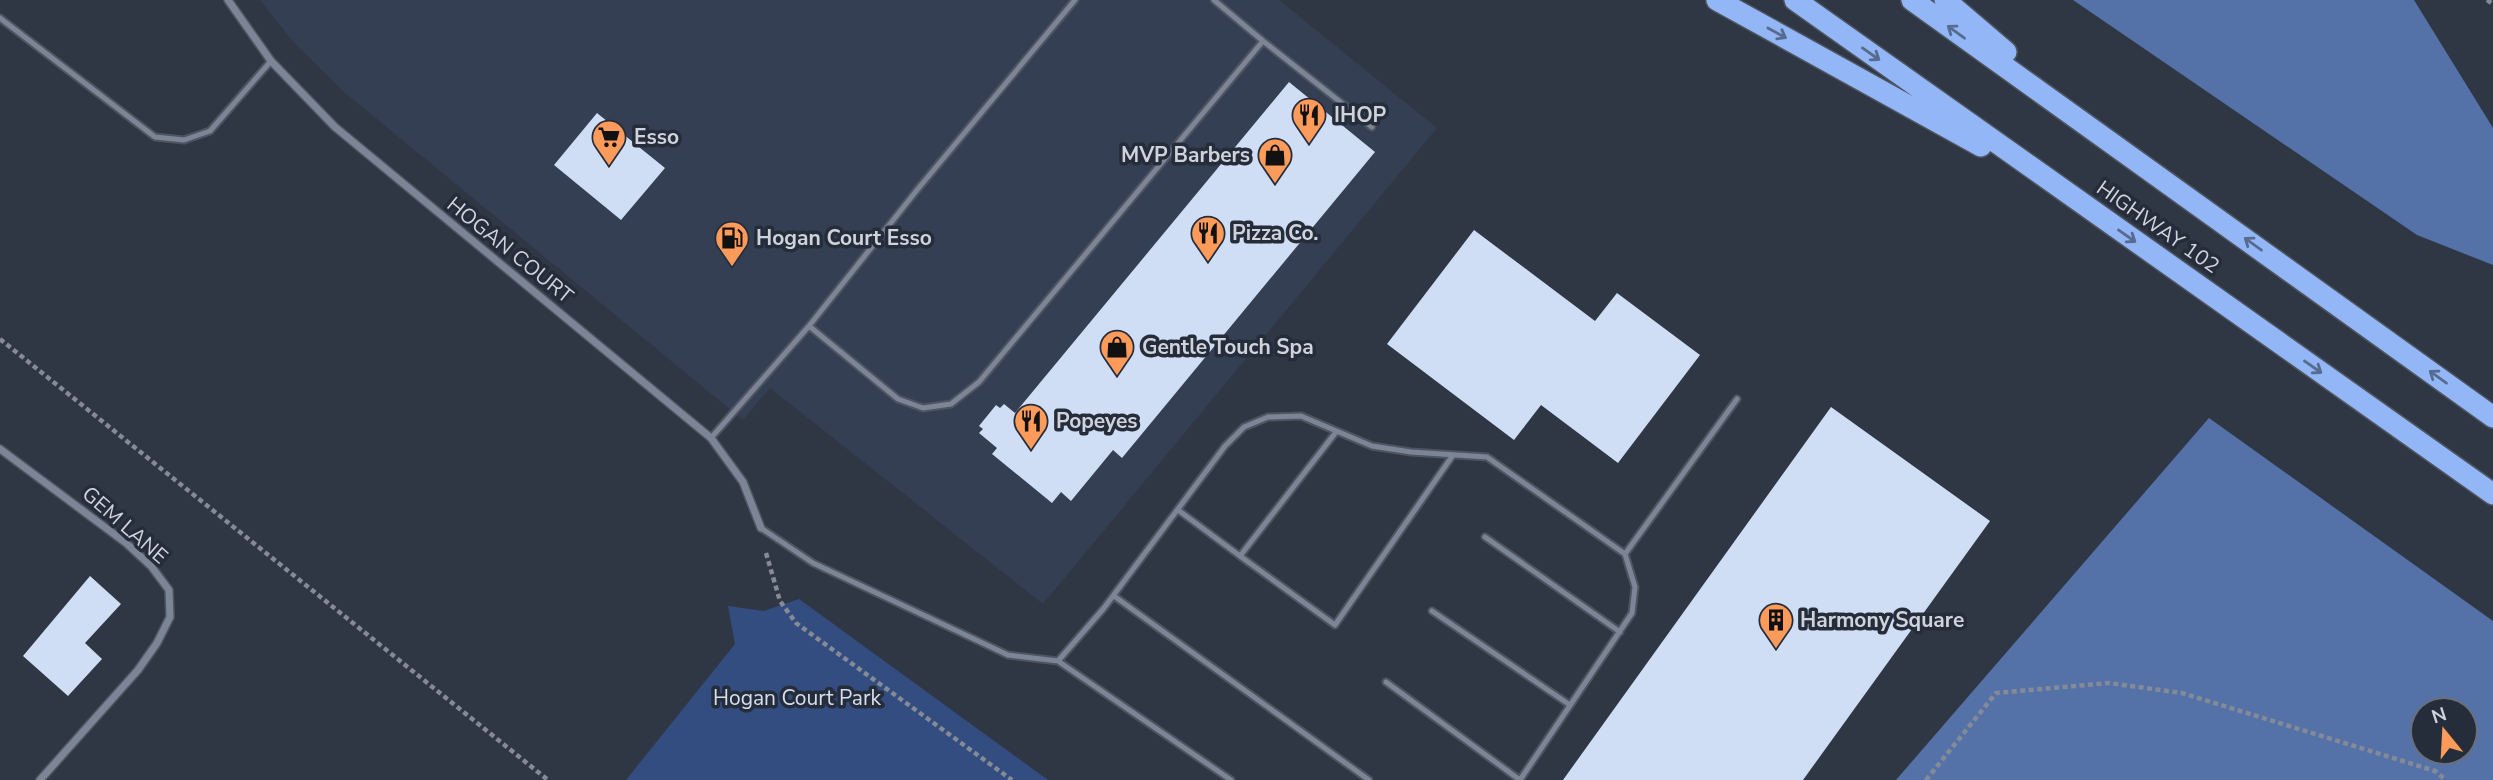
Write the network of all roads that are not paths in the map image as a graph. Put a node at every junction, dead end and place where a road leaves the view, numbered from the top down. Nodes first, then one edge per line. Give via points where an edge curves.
1 (229, 0) edge
2 (1075, 0) edge
3 (1214, 0) edge
4 (1717, 0) edge
5 (1795, 0) edge
6 (1912, 0) edge
7 (1945, 0) edge
8 (0, 18) edge
9 (1263, 41) junction
10 (271, 61) junction
11 (1373, 127) dead end
12 (2111, 143) junction
13 (2072, 196) junction
14 (809, 326) junction
15 (1737, 398) dead end
16 (2493, 416) edge
17 (1336, 432) junction
18 (711, 438) junction
19 (0, 449) edge
20 (1454, 455) junction
21 (2493, 494) edge
22 (1178, 510) junction
23 (761, 528) joint
24 (1485, 537) dead end
25 (1625, 554) junction
26 (1240, 556) junction
27 (1114, 596) junction
28 (1432, 611) dead end
29 (1620, 632) junction
30 (1058, 661) junction
31 (1386, 682) dead end
32 (1570, 705) junction
33 (40, 780) edge
34 (1231, 780) edge
35 (1369, 780) edge
36 (1520, 780) edge

1 - 10 street, HOGAN COURT
2 - 14 lane
3 - 9 lane
4 -> 13 highway
5 -> 13 highway, HIGHWAY 102
12 -> 6 highway, HIGHWAY 102
7 - 12 highway
8 - 10 lane via 155,137 184,140 210,131
9 - 11 lane
9 - 14 lane via 979,382 951,404 923,408 898,399
10 - 18 street, HOGAN COURT via 335,127
16 -> 12 highway, HIGHWAY 102
13 -> 21 highway, HIGHWAY 102
14 - 18 lane
15 - 25 lane
17 - 20 lane via 1372,446
17 - 22 lane via 1301,416 1268,417 1244,427
17 - 26 lane
18 - 23 street, HOGAN COURT via 743,482
19 - 33 street, GEM LANE via 126,543 169,590 170,617 157,643
20 - 25 lane via 1487,457
20 - 26 lane via 1335,625
22 - 26 lane
22 - 27 lane
23 - 30 lane via 813,563 1009,654
24 - 29 lane
25 - 29 lane via 1635,587 1632,613
27 - 30 lane
27 - 35 lane
28 - 32 lane
29 - 32 lane
30 - 34 lane
31 - 36 lane
32 - 36 lane

